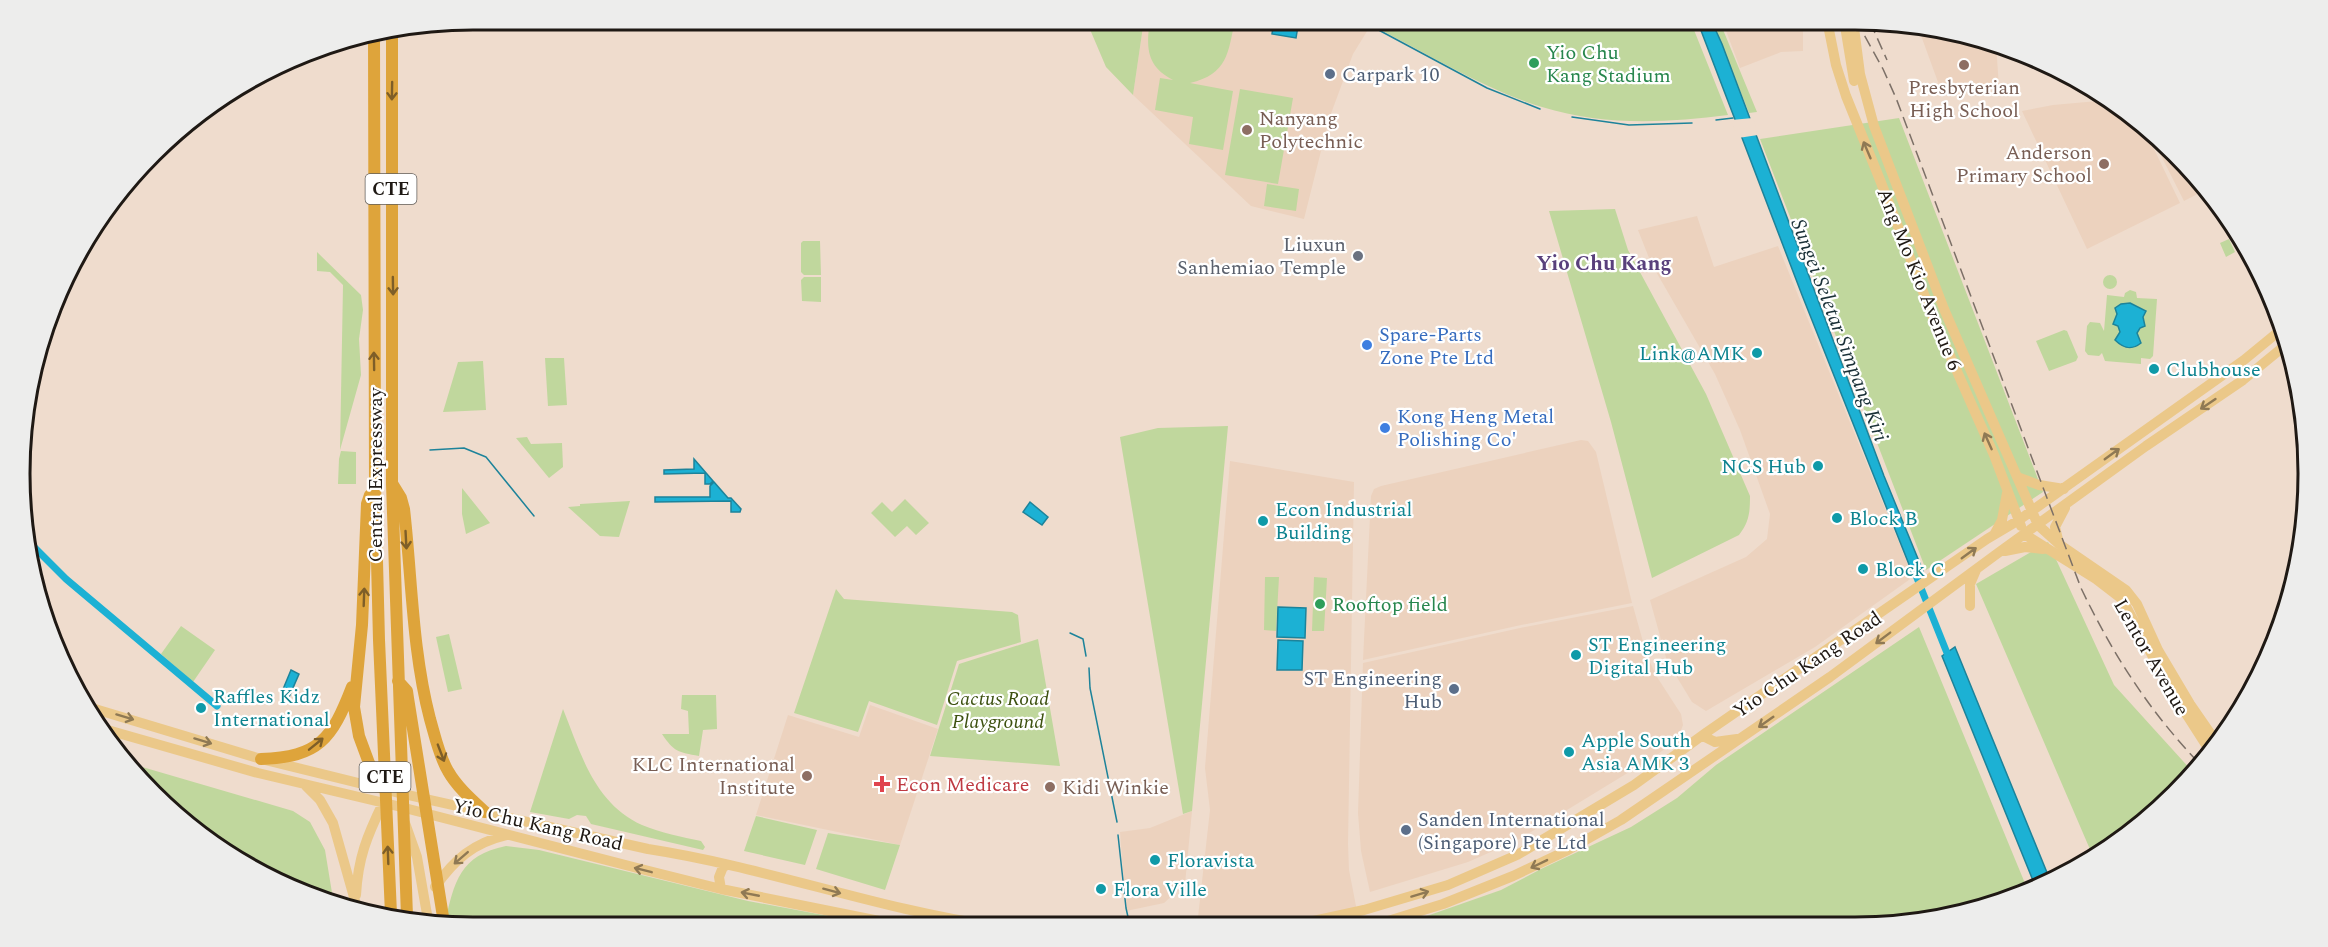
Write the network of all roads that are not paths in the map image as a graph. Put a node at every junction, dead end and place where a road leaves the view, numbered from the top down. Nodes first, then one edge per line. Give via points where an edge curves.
1 (1829, 30) edge
2 (1840, 30) edge
3 (1846, 30) edge
4 (1854, 30) edge
5 (392, 38) edge
6 (374, 42) edge
7 (1854, 115) junction
8 (2275, 334) edge
9 (2280, 350) edge
10 (2017, 477) junction
11 (375, 482) junction
12 (392, 484) junction
13 (2064, 489) junction
14 (2007, 490) junction
15 (2067, 504) junction
16 (2032, 511) junction
17 (2019, 520) junction
18 (2038, 525) junction
19 (2024, 534) junction
20 (1994, 535) junction
21 (2059, 544) junction
22 (2046, 549) junction
23 (1998, 553) junction
24 (1976, 569) junction
25 (1970, 606) dead end
26 (356, 678) junction
27 (398, 681) junction
28 (424, 697) junction
29 (99, 710) edge
30 (148, 724) junction
31 (114, 732) edge
32 (125, 735) junction
33 (2212, 735) edge
34 (1706, 736) junction
35 (1743, 738) junction
36 (2205, 744) edge
37 (163, 746) junction
38 (261, 759) junction
39 (1705, 764) junction
40 (306, 786) junction
41 (391, 798) junction
42 (485, 812) junction
43 (510, 835) junction
44 (727, 865) junction
45 (722, 889) junction
46 (859, 898) junction
47 (426, 900) junction
48 (354, 901) edge
49 (356, 901) edge
50 (391, 909) edge
51 (407, 911) edge
52 (427, 914) edge
53 (443, 916) edge
54 (859, 916) junction
55 (864, 917) edge
56 (938, 917) edge
57 (1332, 917) edge
58 (1401, 917) edge

1 - 7 main road, Ang Mo Kio Avenue 6 via 1836,65
2 - 7 main road
3 - 7 main road via 1862,110
4 - 10 main road, Ang Mo Kio Avenue 6 via 1860,74 1874,126 1944,309
5 -> 12 highway, Central Expressway / CTE
11 -> 6 highway, Central Expressway / CTE
14 -> 7 main road, Ang Mo Kio Avenue 6 via 1932,315
13 -> 8 main road, Yio Chu Kang Road
9 -> 15 main road, Yio Chu Kang Road
10 - 13 main road
10 - 16 main road, Ang Mo Kio Avenue 6
26 -> 11 highway via 368,504
50 -> 11 highway, Central Expressway / CTE
12 - 27 highway, Central Expressway / CTE
12 -> 28 highway via 404,509 409,590
13 - 16 main road, Yio Chu Kang Road
14 - 17 main road, Ang Mo Kio Avenue 6
14 - 20 main road via 2002,520
15 - 18 main road, Yio Chu Kang Road
15 - 21 main road via 2055,526
16 - 17 main road, Yio Chu Kang Road
16 - 18 main road, Ang Mo Kio Avenue 6
17 - 19 main road, Ang Mo Kio Avenue 6
17 - 20 main road, Yio Chu Kang Road
18 - 19 main road, Yio Chu Kang Road
18 - 21 main road, Lentor Avenue
19 - 22 main road, Lentor Avenue
19 - 23 main road, Yio Chu Kang Road
34 -> 20 main road, Yio Chu Kang Road
21 - 33 main road, Lentor Avenue via 2115,581 2138,604 2158,650
22 - 23 main road via 2025,547
22 - 36 main road, Lentor Avenue via 2122,599 2169,687
23 - 24 main road, Yio Chu Kang Road
24 - 25 main road via 1970,584
24 -> 35 main road, Yio Chu Kang Road
38 -> 26 highway via 286,758 316,746 332,729
26 - 41 highway via 354,707 359,736 369,763
27 - 51 highway, Central Expressway / CTE
27 - 53 highway via 408,698
28 - 41 highway via 417,747
28 -> 42 highway via 447,771
29 -> 30 main road, Yio Chu Kang Road
30 - 32 main road
30 - 37 main road via 150,736
30 -> 38 main road, Yio Chu Kang Road
31 - 32 main road, Yio Chu Kang Road
32 - 37 main road, Yio Chu Kang Road
34 - 35 main road via 1722,742
34 - 39 main road
57 -> 34 main road, Yio Chu Kang Road via 1448,885 1517,855 1634,785
35 - 39 main road, Yio Chu Kang Road
37 - 40 main road, Yio Chu Kang Road
38 - 41 main road, Yio Chu Kang Road
39 -> 58 main road, Yio Chu Kang Road via 1622,820 1568,850 1514,876
40 - 41 main road, Yio Chu Kang Road
40 - 48 main road via 320,800 333,824
41 - 42 main road, Yio Chu Kang Road
41 - 43 main road, Yio Chu Kang Road
41 - 47 main road via 417,857
41 - 49 main road via 365,842
42 - 44 main road, Yio Chu Kang Road
45 -> 43 main road, Yio Chu Kang Road
43 -> 47 main road via 478,844 462,856
44 - 45 main road via 719,877
44 -> 46 main road, Yio Chu Kang Road
54 -> 45 main road, Yio Chu Kang Road
46 - 54 main road via 866,907
46 - 56 main road, Yio Chu Kang Road
47 - 52 main road
54 - 55 main road, Yio Chu Kang Road

